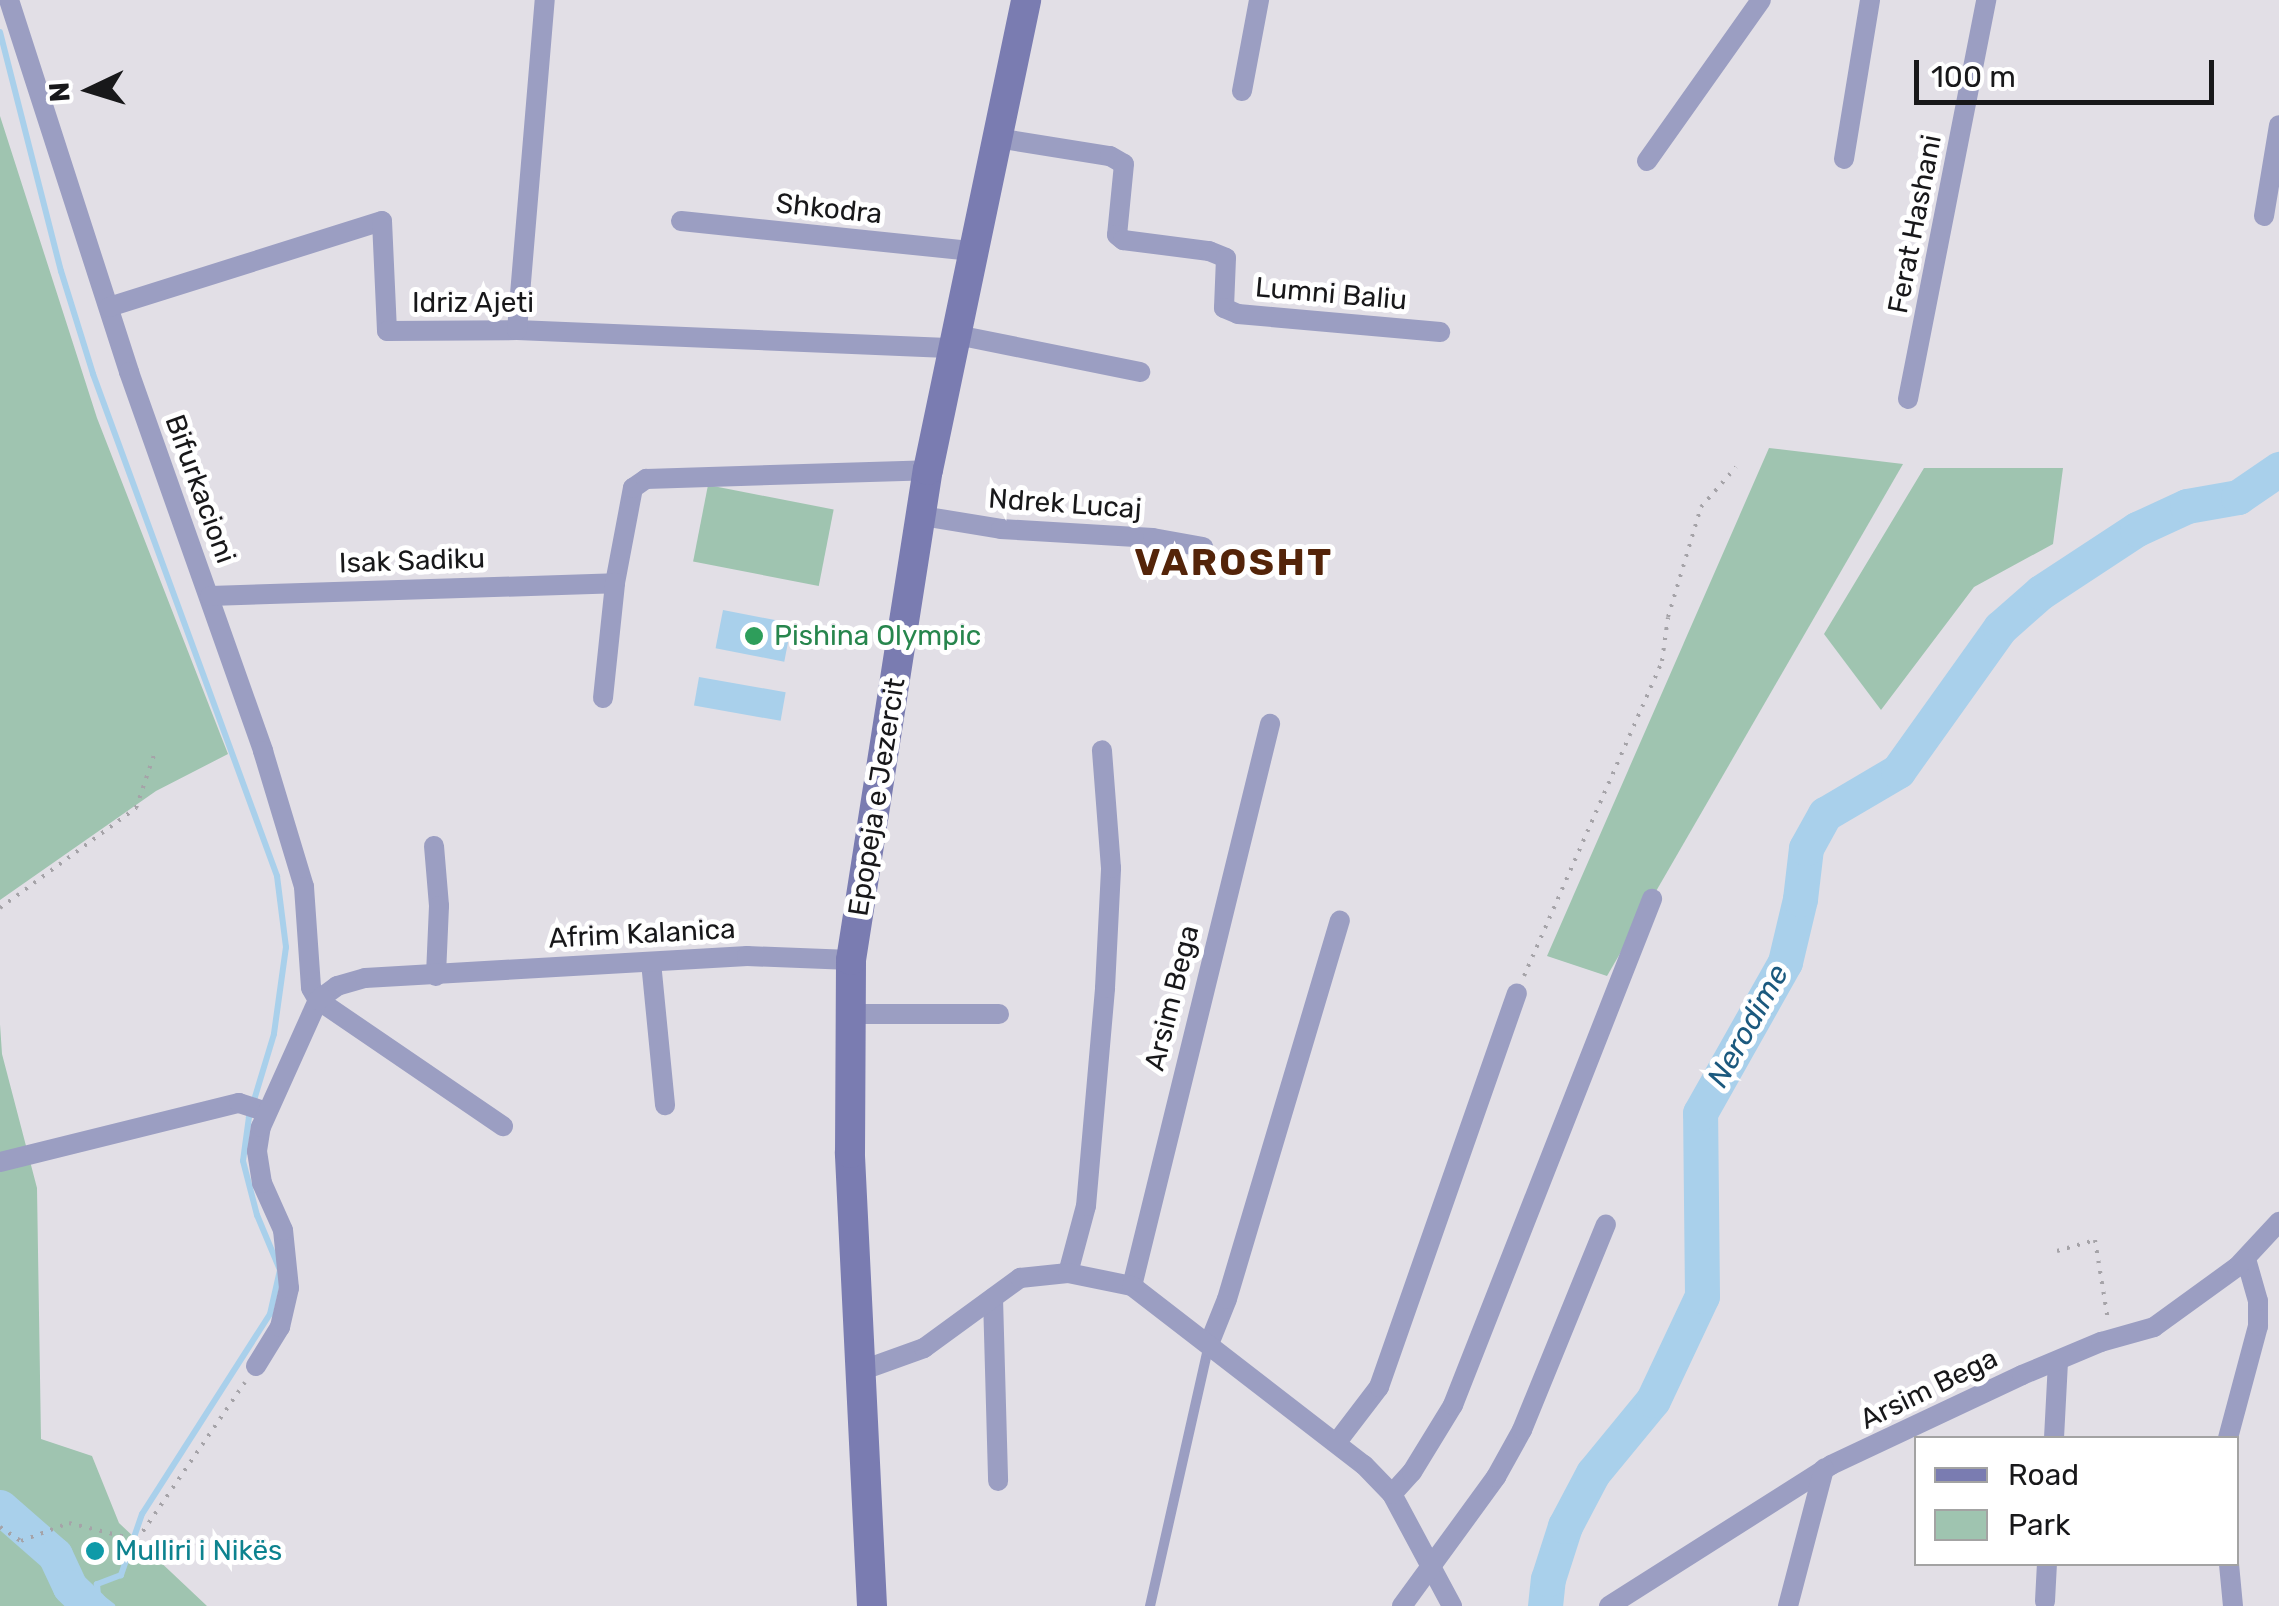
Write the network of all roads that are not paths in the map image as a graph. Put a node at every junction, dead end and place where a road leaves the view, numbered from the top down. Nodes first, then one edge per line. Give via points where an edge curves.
1 (10, 0) edge
2 (545, 0) edge
3 (1026, 0) edge
4 (1259, 0) edge
5 (1760, 0) edge
6 (1870, 0) edge
7 (1986, 0) edge
8 (1242, 91) dead end
9 (2279, 125) edge
10 (997, 138) junction
11 (1844, 159) dead end
12 (1647, 161) dead end
13 (2264, 216) dead end
14 (681, 220) dead end
15 (972, 251) junction
16 (109, 307) junction
17 (517, 330) junction
18 (1440, 332) dead end
19 (955, 342) junction
20 (1140, 372) dead end
21 (1908, 400) dead end
22 (928, 470) junction
23 (922, 516) junction
24 (1204, 547) dead end
25 (615, 583) junction
26 (210, 596) junction
27 (603, 698) dead end
28 (1270, 724) dead end
29 (1102, 750) dead end
30 (434, 846) dead end
31 (1652, 899) dead end
32 (1340, 920) dead end
33 (851, 960) junction
34 (651, 962) junction
35 (436, 976) junction
36 (1516, 994) road end
37 (318, 1000) junction
38 (848, 1014) junction
39 (999, 1014) dead end
40 (665, 1106) dead end
41 (254, 1109) junction
42 (503, 1126) dead end
43 (0, 1162) edge
44 (2279, 1222) edge
45 (1606, 1224) dead end
46 (2246, 1259) junction
47 (1068, 1273) junction
48 (1132, 1286) junction
49 (993, 1298) junction
50 (1209, 1344) junction
51 (2058, 1361) junction
52 (256, 1366) road end
53 (863, 1370) junction
54 (2054, 1436) edge
55 (2229, 1436) edge
56 (1337, 1442) junction
57 (1824, 1470) junction
58 (998, 1480) dead end
59 (1392, 1494) junction
60 (2047, 1566) edge
61 (2229, 1566) edge
62 (1430, 1569) junction
63 (2045, 1601) dead end
64 (872, 1606) edge
65 (1150, 1606) edge
66 (1402, 1606) edge
67 (1452, 1606) edge
68 (1609, 1606) edge
69 (1788, 1606) edge
70 (2234, 1606) edge

1 - 16 street, Bifurkacioni
2 - 17 street
3 - 10 main road, Epopeja e Jezercit
4 - 8 street
5 - 12 street
6 - 11 street
7 - 21 street, Ferat Hashani
9 - 13 street
10 - 15 main road, Epopeja e Jezercit
10 - 18 street, Lumni Baliu via 1110,156 1124,164 1117,235 1226,258 1224,308
14 - 15 street, Shkodra
15 - 19 main road, Epopeja e Jezercit
16 - 17 street, Idriz Ajeti via 382,221 388,331
16 - 26 street, Bifurkacioni
17 - 19 street, Idriz Ajeti
19 - 20 street, Idriz Ajeti
19 - 22 main road, Epopeja e Jezercit
22 - 23 main road, Epopeja e Jezercit
22 - 25 street via 646,479 633,488
23 - 24 street, Ndrek Lucaj
23 - 33 main road, Epopeja e Jezercit
25 - 26 street, Isak Sadiku
25 - 27 street
26 - 37 street, Bifurkacioni via 304,887 311,988
28 - 48 street, Arsim Bega
29 - 47 street, Arsim Bega via 1112,868 1105,988 1086,1206
30 - 35 street
31 - 59 street via 1453,1405
32 - 50 street
33 - 34 street, Afrim Kalanica via 748,956
33 - 38 main road, Epopeja e Jezercit
34 - 35 street, Afrim Kalanica
34 - 40 street
35 - 37 street, Afrim Kalanica via 365,978
36 - 56 street via 1379,1387
37 - 41 street
37 - 42 street
38 - 39 street
38 - 53 main road, Epopeja e Jezercit
41 - 43 street
41 - 52 street via 262,1183 286,1242 288,1288 280,1328
44 - 46 street, Arsim Bega
45 - 62 street via 1522,1430
46 - 51 street, Arsim Bega via 2154,1327
46 - 55 street via 2258,1326
47 - 48 street
47 - 49 street via 1020,1278
48 - 50 street
49 - 53 street via 924,1348
49 - 58 street
50 - 56 street
50 - 65 lane
51 - 54 street
51 - 57 street, Arsim Bega
53 - 64 main road, Epopeja e Jezercit
56 - 59 street
57 - 68 street, Arsim Bega
57 - 69 street
59 - 62 street
60 - 63 street
61 - 70 street
62 - 66 street
62 - 67 street

